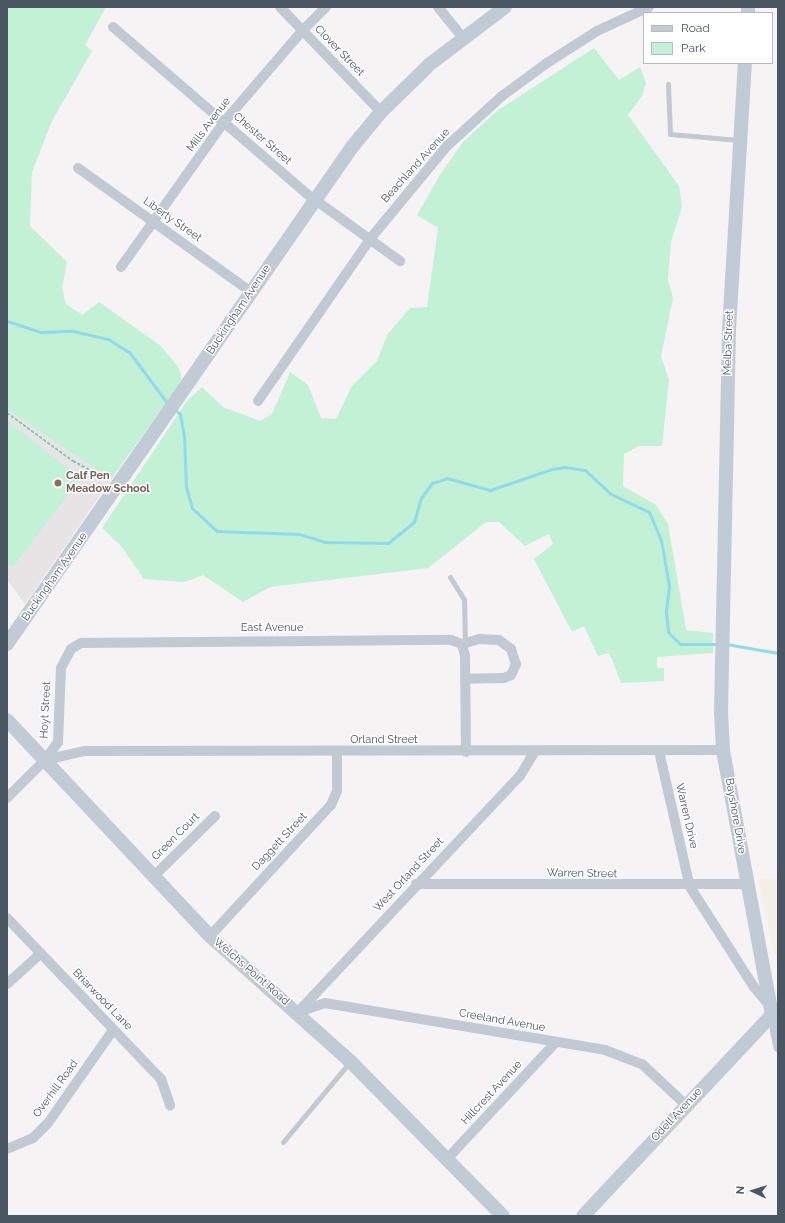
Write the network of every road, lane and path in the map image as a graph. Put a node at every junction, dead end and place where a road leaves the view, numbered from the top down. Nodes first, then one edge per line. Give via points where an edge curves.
1 (280, 7) edge
2 (326, 7) edge
3 (438, 7) edge
4 (505, 7) edge
5 (649, 7) edge
6 (113, 27) dead end
7 (302, 31) junction
8 (462, 37) junction
9 (745, 64) edge
10 (668, 84) dead end
11 (381, 112) junction
12 (224, 122) junction
13 (740, 141) junction
14 (78, 168) dead end
15 (316, 198) junction
16 (153, 222) junction
17 (370, 238) junction
18 (400, 261) dead end
19 (121, 267) dead end
20 (252, 292) junction
21 (258, 401) dead end
22 (7, 413) edge
23 (107, 479) dead end
24 (450, 577) dead end
25 (722, 628) joint
26 (81, 643) joint
27 (463, 643) junction
28 (7, 644) edge
29 (466, 679) junction
30 (7, 720) edge
31 (723, 750) junction
32 (659, 751) junction
33 (337, 752) junction
34 (466, 752) junction
35 (534, 753) junction
36 (45, 760) junction
37 (7, 798) edge
38 (215, 816) dead end
39 (155, 875) junction
40 (416, 884) junction
41 (748, 884) junction
42 (690, 887) junction
43 (7, 918) edge
44 (210, 936) junction
45 (40, 954) junction
46 (7, 984) edge
47 (771, 1011) junction
48 (298, 1012) junction
49 (113, 1030) junction
50 (555, 1042) junction
51 (778, 1047) edge
52 (350, 1061) junction
53 (170, 1105) dead end
54 (686, 1105) junction
55 (283, 1142) dead end
56 (7, 1149) edge
57 (447, 1159) junction
58 (503, 1216) edge
59 (583, 1216) edge

1 - 7 street, Clover Street
2 - 7 street, Mills Avenue
3 - 8 street
4 - 8 main road, Buckingham Avenue
5 - 17 street, Beachland Avenue via 597,31 502,96 447,146
6 - 12 street, Chester Street
7 - 11 street, Clover Street
7 - 12 street, Mills Avenue
8 - 11 main road, Buckingham Avenue
9 - 13 main road, Melba Street
10 - 13 lane via 670,134
11 - 15 main road, Buckingham Avenue
12 - 15 street, Chester Street
12 - 16 street, Mills Avenue
13 - 25 main road, Melba Street via 728,338
14 - 16 street, Liberty Street
15 - 17 street, Chester Street
15 - 20 main road, Buckingham Avenue
16 - 19 street, Mills Avenue
16 - 20 street, Liberty Street
17 - 18 street, Chester Street
17 - 21 street, Beachland Avenue
20 - 28 main road, Buckingham Avenue
22 - 23 path via 73,461
24 - 27 lane via 464,599
25 - 31 main road, Bayshore Drive
26 - 27 street, East Avenue via 452,640
26 - 36 street, Hoyt Street via 68,654 61,668 58,742
27 - 29 street
27 - 29 street, East Avenue via 499,640 511,649 516,664 511,675 504,678
29 - 34 street
30 - 36 main road, Welchs Point Road
31 - 32 street, Orland Street
31 - 41 main road, Bayshore Drive
32 - 35 street, Orland Street
32 - 42 street, Warren Drive
33 - 34 street, Orland Street
33 - 36 street, Orland Street via 85,751
33 - 44 street, Daggett Street via 337,791 331,805
34 - 35 street, Orland Street
35 - 40 street, West Orland Street via 520,776
36 - 37 street
36 - 39 main road, Welchs Point Road
38 - 39 street, Green Court
39 - 44 main road, Welchs Point Road
40 - 42 street, Warren Street
40 - 48 street, West Orland Street
41 - 42 street, Warren Street
41 - 47 main road, Bayshore Drive
42 - 47 street, Bayshore Drive
43 - 45 street, Briarwood Lane
44 - 48 main road, Welchs Point Road
45 - 46 street
45 - 49 street, Briarwood Lane
47 - 51 street, Bayshore Drive
47 - 54 main road, Odell Avenue
48 - 50 street, Creeland Avenue via 325,1003
48 - 52 main road, Welchs Point Road
49 - 53 street, Briarwood Lane via 162,1079
49 - 56 street, Overhill Road via 48,1123 33,1138
50 - 54 street, Creeland Avenue via 605,1050 642,1064
50 - 57 street, Hillcrest Avenue
52 - 55 lane
52 - 57 main road, Welchs Point Road
54 - 59 main road, Odell Avenue
57 - 58 main road, Welchs Point Road

